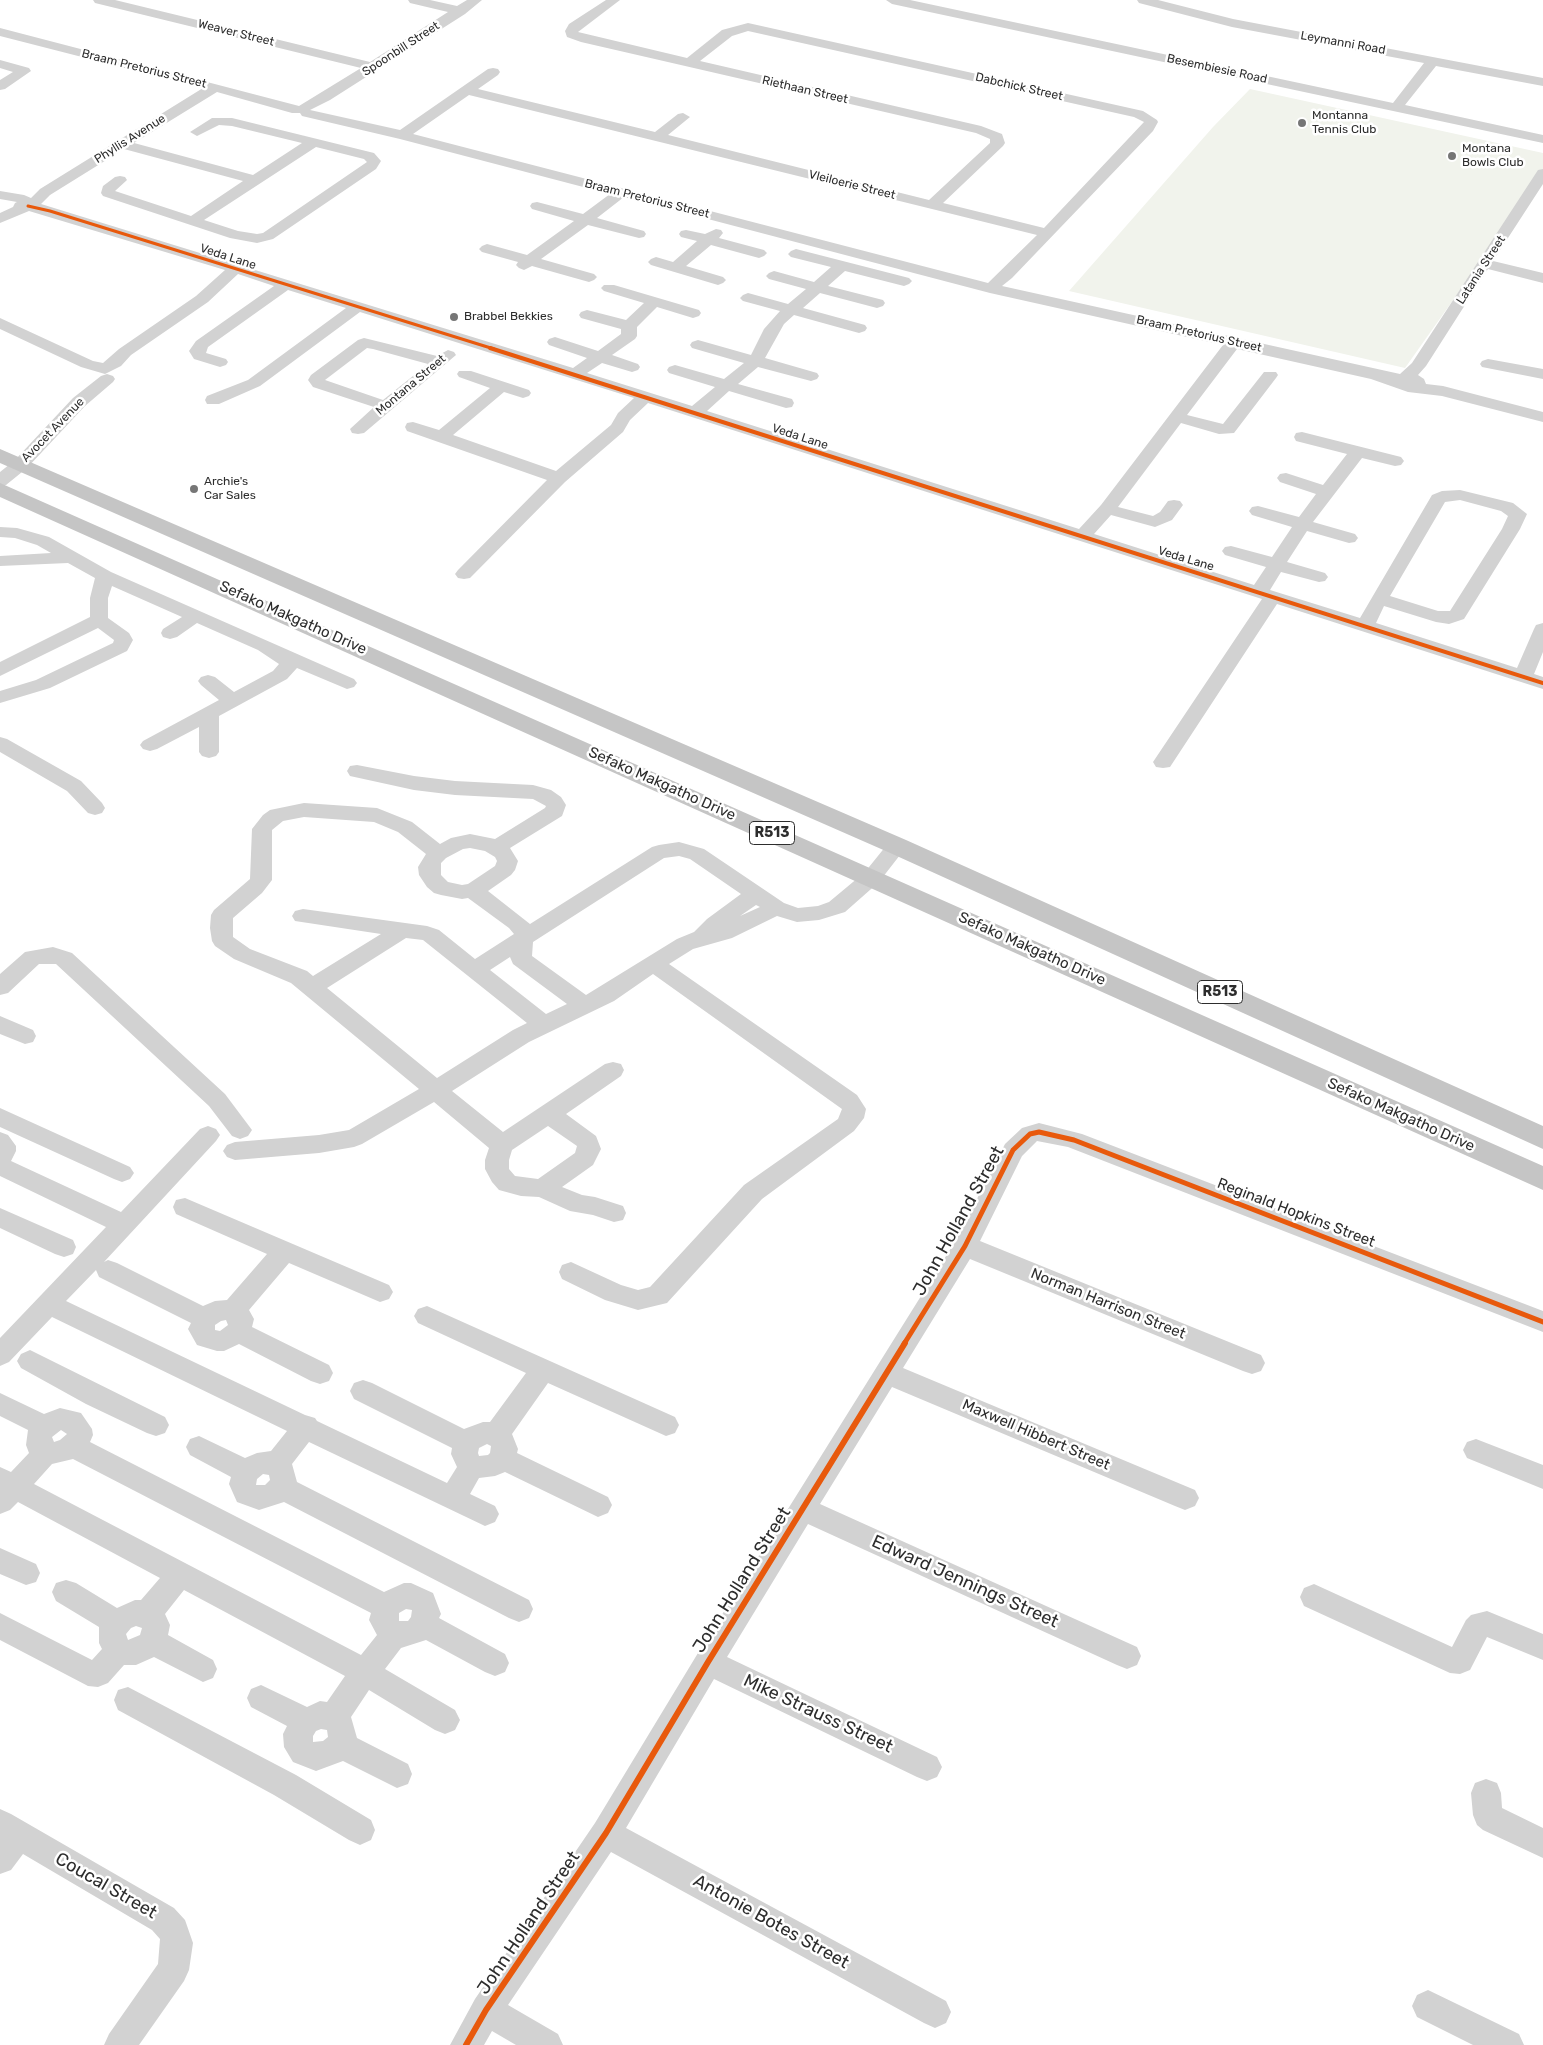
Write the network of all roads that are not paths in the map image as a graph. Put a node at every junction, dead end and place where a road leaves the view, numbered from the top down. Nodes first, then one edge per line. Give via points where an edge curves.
1 (99, 0) edge
2 (414, 0) edge
3 (476, 0) edge
4 (614, 0) edge
5 (892, 0) edge
6 (1143, 0) edge
7 (460, 11) junction
8 (0, 32) edge
9 (1433, 60) junction
10 (689, 63) junction
11 (0, 64) edge
12 (372, 67) junction
13 (493, 72) dead end
14 (1543, 82) edge
15 (0, 86) edge
16 (215, 87) junction
17 (467, 90) junction
18 (1396, 108) junction
19 (306, 110) junction
20 (683, 117) dead end
21 (197, 132) dead end
22 (402, 136) junction
23 (657, 137) junction
24 (1542, 139) edge
25 (313, 142) junction
26 (122, 144) junction
27 (1543, 173) edge
28 (120, 180) dead end
29 (255, 180) junction
30 (622, 192) junction
31 (1, 195) edge
32 (28, 202) junction
33 (932, 205) junction
34 (537, 206) dead end
35 (2, 218) edge
36 (584, 219) junction
37 (194, 220) junction
38 (731, 220) junction
39 (1046, 233) junction
40 (639, 234) dead end
41 (686, 234) dead end
42 (713, 235) junction
43 (487, 249) dead end
44 (759, 253) dead end
45 (796, 254) dead end
46 (656, 262) dead end
47 (527, 263) junction
48 (1485, 264) junction
49 (843, 265) junction
50 (675, 268) junction
51 (235, 269) junction
52 (589, 276) dead end
53 (774, 276) dead end
54 (1543, 278) edge
55 (718, 280) dead end
56 (904, 281) dead end
57 (285, 285) junction
58 (998, 285) junction
59 (818, 287) junction
60 (609, 288) dead end
61 (748, 298) dead end
62 (654, 302) junction
63 (877, 303) dead end
64 (356, 308) junction
65 (792, 310) junction
66 (693, 313) dead end
67 (587, 315) dead end
68 (0, 323) edge
69 (629, 326) junction
70 (860, 328) dead end
71 (465, 341) junction
72 (555, 342) dead end
73 (1234, 342) junction
74 (698, 345) dead end
75 (600, 356) junction
76 (220, 362) dead end
77 (440, 362) junction
78 (754, 362) junction
79 (1488, 364) dead end
80 (632, 367) dead end
81 (104, 370) junction
82 (675, 370) dead end
83 (465, 374) dead end
84 (575, 374) junction
85 (1543, 374) edge
86 (811, 376) dead end
87 (1270, 376) dead end
88 (1410, 379) junction
89 (725, 385) junction
90 (502, 386) junction
91 (523, 393) dead end
92 (213, 400) dead end
93 (653, 400) junction
94 (786, 403) dead end
95 (386, 406) junction
96 (694, 413) junction
97 (1176, 417) junction
98 (1543, 417) edge
99 (413, 427) dead end
100 (358, 429) dead end
101 (441, 437) junction
102 (1302, 437) dead end
103 (1357, 452) junction
104 (7, 460) edge
105 (1395, 461) dead end
106 (559, 478) junction
107 (1286, 478) dead end
108 (0, 481) edge
109 (0, 488) edge
110 (1327, 492) junction
111 (0, 498) edge
112 (40, 505) junction
113 (1174, 505) dead end
114 (1107, 509) junction
115 (1258, 511) dead end
116 (1302, 525) junction
117 (0, 532) edge
118 (1082, 537) junction
119 (1349, 538) dead end
120 (1232, 551) dead end
121 (70, 557) junction
122 (0, 561) edge
123 (1277, 564) junction
124 (464, 574) dead end
125 (105, 576) junction
126 (1319, 576) dead end
127 (129, 586) junction
128 (1266, 594) junction
129 (98, 598) junction
130 (1379, 599) junction
131 (197, 615) junction
132 (99, 620) junction
133 (1365, 626) junction
134 (170, 633) dead end
135 (1541, 640) edge
136 (280, 654) junction
137 (0, 670) edge
138 (1523, 677) junction
139 (208, 681) dead end
140 (347, 683) dead end
141 (1543, 683) edge
142 (0, 697) edge
143 (232, 700) junction
144 (209, 712) junction
145 (0, 743) edge
146 (150, 745) dead end
147 (209, 752) dead end
148 (1163, 762) dead end
149 (357, 772) dead end
150 (95, 808) dead end
151 (897, 846) junction
152 (497, 848) junction
153 (439, 853) junction
154 (872, 877) junction
155 (472, 890) junction
156 (756, 894) junction
157 (776, 908) junction
158 (303, 916) dead end
159 (402, 931) junction
160 (700, 938) junction
161 (523, 940) junction
162 (653, 963) junction
163 (475, 969) junction
164 (0, 987) edge
165 (312, 987) junction
166 (584, 1005) junction
167 (0, 1024) edge
168 (542, 1024) junction
169 (25, 1036) dead end
170 (613, 1070) dead end
171 (436, 1090) junction
172 (224, 1109) junction
173 (549, 1114) junction
174 (3, 1130) edge
175 (1039, 1132) joint
176 (1543, 1138) edge
177 (211, 1139) junction
178 (239, 1139) junction
179 (502, 1145) junction
180 (0, 1158) edge
181 (0, 1166) edge
182 (122, 1173) dead end
183 (1543, 1179) edge
184 (542, 1188) junction
185 (185, 1207) dead end
186 (614, 1213) dead end
187 (0, 1217) edge
188 (124, 1224) junction
189 (965, 1246) junction
190 (64, 1247) dead end
191 (285, 1250) junction
192 (108, 1270) dead end
193 (571, 1272) dead end
194 (380, 1292) dead end
195 (48, 1304) junction
196 (427, 1316) dead end
197 (235, 1322) junction
198 (1543, 1322) edge
199 (208, 1329) junction
200 (0, 1356) edge
201 (30, 1361) dead end
202 (1252, 1363) dead end
203 (187, 1369) junction
204 (543, 1369) junction
205 (320, 1373) dead end
206 (887, 1373) junction
207 (363, 1391) dead end
208 (95, 1396) junction
209 (0, 1404) edge
210 (156, 1425) dead end
211 (666, 1425) dead end
212 (306, 1426) junction
213 (73, 1433) junction
214 (46, 1439) junction
215 (499, 1446) junction
216 (200, 1447) dead end
217 (1476, 1450) dead end
218 (470, 1454) junction
219 (278, 1476) junction
220 (1543, 1477) edge
221 (249, 1485) junction
222 (5, 1489) edge
223 (452, 1498) junction
224 (1185, 1498) dead end
225 (598, 1505) dead end
226 (802, 1509) junction
227 (486, 1514) dead end
228 (230, 1526) junction
229 (0, 1560) edge
230 (437, 1569) junction
231 (26, 1573) dead end
232 (180, 1575) junction
233 (66, 1592) dead end
234 (1314, 1597) dead end
235 (386, 1607) junction
236 (518, 1609) dead end
237 (420, 1611) junction
238 (148, 1613) junction
239 (0, 1626) edge
240 (395, 1634) junction
241 (118, 1636) junction
242 (152, 1641) junction
243 (1543, 1647) edge
244 (1127, 1656) dead end
245 (708, 1662) junction
246 (495, 1663) dead end
247 (203, 1669) dead end
248 (365, 1672) junction
249 (261, 1698) dead end
250 (128, 1700) dead end
251 (320, 1720) junction
252 (445, 1720) dead end
253 (341, 1745) junction
254 (303, 1752) junction
255 (927, 1767) dead end
256 (397, 1774) dead end
257 (285, 1785) junction
258 (1486, 1794) dead end
259 (9, 1830) edge
260 (360, 1830) dead end
261 (606, 1833) junction
262 (1543, 1843) edge
263 (0, 1859) edge
264 (1428, 2006) dead end
265 (486, 2010) junction
266 (935, 2012) dead end
267 (120, 2045) edge
268 (466, 2045) edge
269 (547, 2045) edge
270 (1508, 2045) edge

1 - 12 street, Weaver Street
2 - 7 street
3 - 7 street, Spoonbill Street
4 - 10 street, Riethaan Street via 574,27 572,34
5 - 18 street, Besembiesie Road
6 - 9 street, Leymanni Road via 1232,23
7 - 12 street, Spoonbill Street
8 - 16 street, Braam Pretorius Street
9 - 14 street, Leymanni Road
9 - 18 street
10 - 33 street, Riethaan Street via 981,130 997,137 996,146
10 - 39 street, Dabchick Street via 731,30 759,29 1138,114 1150,120 1148,128
11 - 15 street via 24,72
12 - 19 street, Spoonbill Street
13 - 17 street
16 - 19 street, Braam Pretorius Street
16 - 26 street, Phyllis Avenue
17 - 22 street
17 - 23 street, Vleiloerie Street
18 - 24 street, Besembiesie Road
19 - 22 street, Braam Pretorius Street
20 - 23 street
21 - 25 street via 212,123 226,121
22 - 30 street, Braam Pretorius Street
23 - 33 street, Vleiloerie Street
25 - 29 street
25 - 37 street via 369,156 374,163 268,236 235,235
26 - 29 street
26 - 32 street, Phyllis Avenue
27 - 48 street, Latania Street
28 - 37 street via 108,189 108,193
29 - 37 street
30 - 36 street
30 - 38 street, Braam Pretorius Street
31 - 32 street, Veda Lane
32 - 35 street, Phyllis Avenue
32 - 51 street, Veda Lane
33 - 39 street, Vleiloerie Street
34 - 36 street
36 - 40 street
36 - 47 street
38 - 42 street
38 - 58 street, Braam Pretorius Street via 970,282
39 - 58 street, Dabchick Street
41 - 42 street
42 - 44 street
42 - 50 street
43 - 47 street
45 - 49 street
46 - 50 street
47 - 52 street
48 - 54 street
48 - 88 street, Latania Street
49 - 56 street
49 - 59 street
50 - 55 street
51 - 57 street, Veda Lane
51 - 81 street, Avocet Avenue via 202,299
53 - 59 street
57 - 64 street, Veda Lane
57 - 76 street via 202,344 197,351 200,356
58 - 73 street, Braam Pretorius Street via 1022,294
59 - 63 street
59 - 65 street
60 - 62 street
61 - 65 street
62 - 66 street
62 - 69 street
64 - 71 street, Veda Lane
64 - 92 street via 254,383
65 - 70 street
65 - 78 street via 774,325
67 - 69 street
68 - 81 street
69 - 75 street via 628,336
71 - 77 street, Montana Street
71 - 84 street, Veda Lane
72 - 75 street
73 - 88 street, Braam Pretorius Street via 1376,375
73 - 97 street
74 - 78 street
75 - 80 street
75 - 84 street
77 - 95 street, Montana Street
77 - 95 street via 364,343 316,380 319,384
78 - 86 street
78 - 89 street
79 - 85 street
81 - 104 street, Avocet Avenue via 73,408
82 - 89 street
83 - 90 street
84 - 93 street, Veda Lane
87 - 97 street via 1228,429
88 - 98 street, Braam Pretorius Street via 1443,392
89 - 94 street
89 - 96 street
90 - 91 street
90 - 101 street
93 - 96 street, Veda Lane
93 - 106 street via 636,421 617,428
95 - 100 street, Montana Street
96 - 118 street, Veda Lane
97 - 114 street
99 - 101 street
101 - 106 street
102 - 103 street
103 - 105 street
103 - 110 street
104 - 108 street, Avocet Avenue
104 - 151 main road, R513
106 - 124 street
107 - 110 street
109 - 112 main road, Sefako Makgatho Drive / R513
110 - 116 street
111 - 112 main road
112 - 154 main road, Sefako Makgatho Drive / R513
113 - 114 street via 1166,516 1155,522
114 - 118 street
115 - 116 street
116 - 119 street
116 - 123 street
117 - 121 street via 32,536
118 - 128 street, Veda Lane
120 - 123 street
121 - 122 street
121 - 125 street
123 - 126 street
123 - 128 street
125 - 127 street
125 - 129 street
127 - 129 street
127 - 131 street
128 - 133 street, Veda Lane
128 - 148 street
129 - 132 street
130 - 130 street via 1442,496 1460,495 1507,507 1518,514 1458,615 1448,618 1436,616
130 - 133 street
131 - 134 street
131 - 136 street
132 - 137 street
132 - 142 street via 122,637 124,640 120,646 43,684
133 - 138 street, Veda Lane
135 - 138 street
136 - 140 street
136 - 143 street via 289,662 286,670
138 - 141 street, Veda Lane
139 - 143 street
143 - 144 street
144 - 146 street
144 - 147 street
145 - 150 street via 74,786
149 - 152 street via 455,788 533,792 554,802 555,811
151 - 154 street
151 - 176 main road, R513
152 - 153 street via 470,841
152 - 155 street via 508,861 504,870
153 - 155 street via 430,867 434,882 451,890
153 - 165 street via 404,827 377,815 304,810 270,820 262,829 261,880 222,915 223,941 242,954 299,977
154 - 157 street via 829,911 797,915
154 - 183 main road, Sefako Makgatho Drive / R513
155 - 161 street via 517,923 525,932
156 - 157 street
156 - 160 street
156 - 161 street via 690,850 669,850 646,859
157 - 160 street via 724,933
158 - 159 street
159 - 163 street via 431,935
159 - 165 street
160 - 162 street
161 - 163 street
161 - 166 street via 521,959
162 - 166 street via 606,995
162 - 193 street via 849,1101 854,1109 852,1118 753,1192 658,1296 638,1300 614,1293
163 - 168 street
164 - 172 street via 33,958 53,955 64,958
165 - 171 street
166 - 168 street
167 - 169 street
168 - 171 street
170 - 173 street
171 - 178 street via 354,1138 266,1149
171 - 179 street
172 - 177 street
172 - 178 street
173 - 179 street
173 - 184 street via 588,1142 589,1149 585,1159
174 - 180 street via 4,1151
174 - 182 street
175 - 189 street, John Holland Street via 1026,1136 1013,1150
175 - 198 street, Reginald Hopkins Street via 1074,1140
177 - 178 street via 230,1126
177 - 188 street via 184,1160
179 - 184 street via 497,1160 500,1176 507,1183
181 - 188 street
184 - 186 street via 579,1204
185 - 191 street
187 - 190 street
188 - 195 street
189 - 202 street, Norman Harrison Street
189 - 206 street, John Holland Street
191 - 194 street
191 - 197 street
192 - 199 street
195 - 200 street
195 - 203 street
196 - 204 street
197 - 199 street via 228,1310 215,1311
197 - 205 street
199 - 203 street
201 - 208 street
203 - 212 street
204 - 211 street
204 - 215 street
206 - 224 street, Maxwell Hibbert Street
206 - 226 street, John Holland Street
207 - 218 street
208 - 210 street
208 - 213 street
209 - 214 street
212 - 219 street
212 - 223 street
213 - 214 street via 60,1419
213 - 228 street
214 - 222 street
215 - 218 street via 490,1433 476,1435
215 - 225 street
216 - 221 street
217 - 220 street
218 - 223 street
219 - 221 street via 263,1462 250,1468
219 - 230 street
221 - 228 street
222 - 232 street
223 - 227 street
226 - 244 street, Edward Jennings Street
226 - 245 street, John Holland Street
228 - 235 street
229 - 231 street
230 - 236 street
230 - 237 street
232 - 238 street
232 - 248 street
233 - 241 street
234 - 243 street via 1450,1660 1460,1661 1481,1624
235 - 237 street via 404,1596
235 - 240 street via 383,1620
237 - 240 street via 416,1631
237 - 246 street
238 - 241 street via 128,1615
238 - 242 street via 156,1625
239 - 241 street via 88,1673 98,1674
240 - 248 street
241 - 242 street via 129,1652 143,1649
242 - 247 street
245 - 255 street, Mike Strauss Street
245 - 261 street, John Holland Street
248 - 251 street
248 - 252 street
249 - 251 street
250 - 257 street
251 - 253 street via 342,1728
251 - 254 street via 298,1734 299,1747
253 - 254 street via 324,1756
253 - 256 street
254 - 257 street
257 - 260 street
258 - 262 street via 1488,1815
259 - 263 street
259 - 267 street, Coucal Street via 162,1918 174,1931 177,1943 173,1970
261 - 265 street, John Holland Street
261 - 266 street, Antonie Botes Street
264 - 270 street
265 - 268 street, John Holland Street
265 - 269 street

